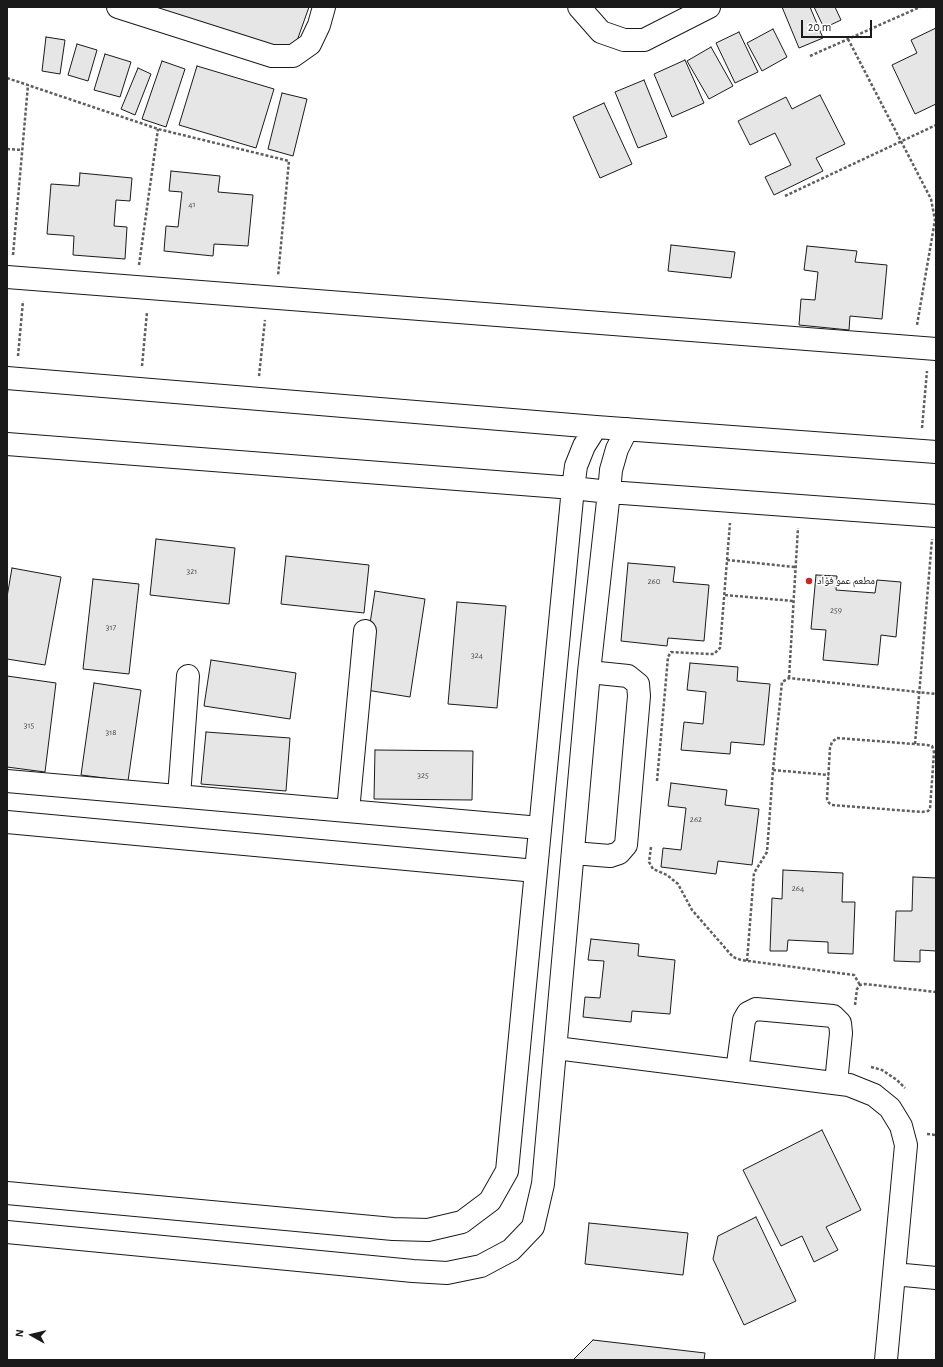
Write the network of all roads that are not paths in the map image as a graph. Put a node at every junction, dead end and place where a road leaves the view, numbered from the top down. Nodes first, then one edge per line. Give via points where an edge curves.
1 (118, 7) edge
2 (324, 7) edge
3 (580, 7) edge
4 (709, 7) edge
5 (14, 277) edge
6 (926, 348) edge
7 (12, 378) edge
8 (596, 427) junction
9 (627, 429) junction
10 (7, 444) edge
11 (928, 451) edge
12 (573, 488) junction
13 (609, 492) junction
14 (935, 516) edge
15 (365, 631) dead end
16 (589, 672) junction
17 (188, 676) dead end
18 (7, 781) edge
19 (179, 796) junction
20 (348, 811) junction
21 (7, 822) edge
22 (540, 828) junction
23 (573, 853) junction
24 (536, 871) junction
25 (556, 1048) junction
26 (737, 1071) junction
27 (836, 1083) junction
28 (7, 1193) edge
29 (7, 1232) edge
30 (894, 1274) junction
31 (936, 1278) edge
32 (886, 1360) edge

1 - 2 street via 272,56 293,56 310,44
3 - 4 street via 602,32 624,40 644,40
5 - 6 street
7 - 8 street
8 - 9 street
8 - 12 street via 584,446 576,466
9 - 11 street
9 - 13 street via 611,470
10 - 12 street
12 - 13 street
12 - 22 street
13 - 14 street
13 - 16 street
15 - 20 street
16 - 23 street
16 - 23 street via 628,676 638,684 626,846 619,853 610,856
17 - 19 street
18 - 19 street
19 - 20 street
20 - 22 street
21 - 24 street
22 - 24 street
23 - 25 street
24 - 28 street via 507,1171 490,1201 462,1222 428,1230 394,1230
25 - 26 street
25 - 29 street via 543,1184 533,1227 511,1250 481,1266 447,1274
26 - 27 street
26 - 27 street via 744,1020 748,1013 756,1009 833,1016 840,1023 841,1033
27 - 30 street via 859,1088 874,1095 890,1108 901,1126 906,1145
30 - 31 street
30 - 32 street

